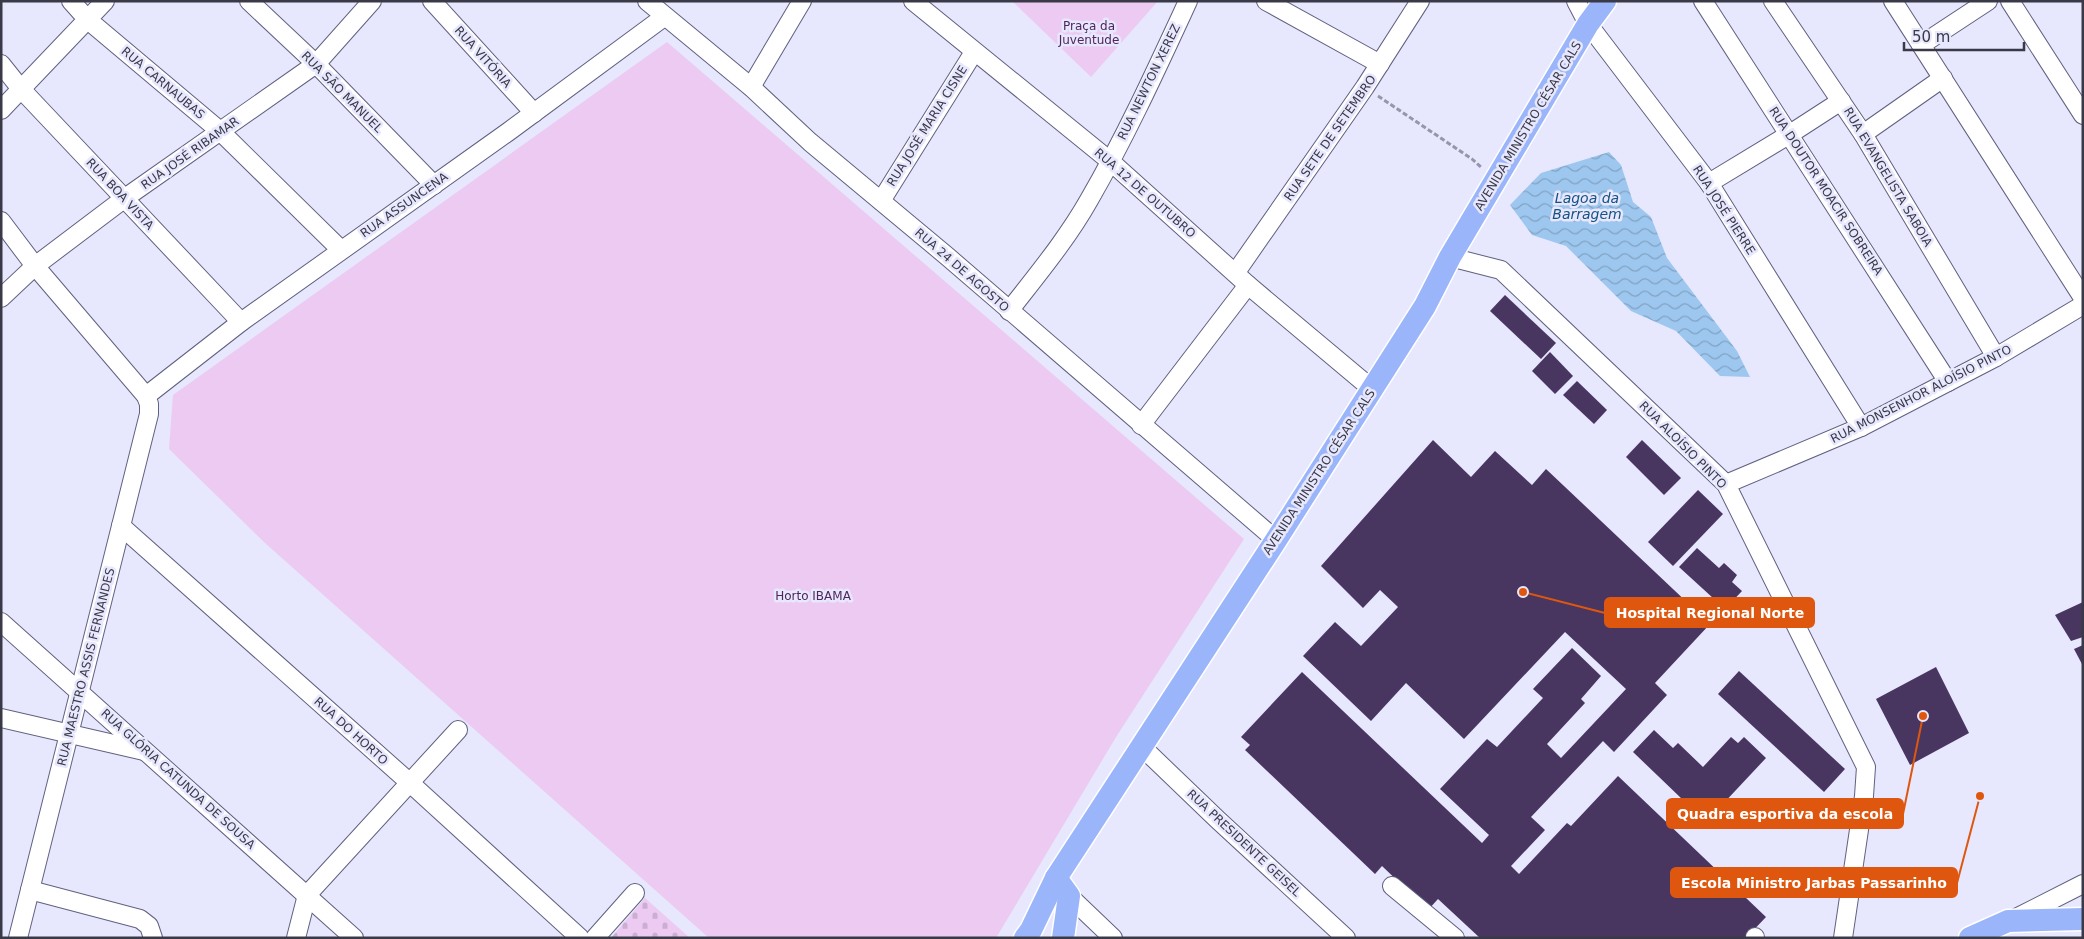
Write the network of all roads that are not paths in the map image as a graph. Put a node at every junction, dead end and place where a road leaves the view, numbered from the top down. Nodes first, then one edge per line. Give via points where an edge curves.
1 (70, 1) edge
2 (105, 1) edge
3 (249, 1) edge
4 (372, 1) edge
5 (432, 1) edge
6 (647, 1) edge
7 (802, 1) edge
8 (913, 1) edge
9 (1188, 1) edge
10 (1266, 1) edge
11 (1420, 1) edge
12 (1576, 1) edge
13 (1605, 1) edge
14 (1703, 1) edge
15 (1773, 1) edge
16 (1893, 1) edge
17 (1988, 1) edge
18 (2010, 1) edge
19 (664, 17) junction
20 (88, 20) junction
21 (1588, 24) junction
22 (1921, 45) junction
23 (974, 52) junction
24 (1, 64) edge
25 (316, 64) junction
26 (1380, 64) junction
27 (1944, 78) junction
28 (751, 87) junction
29 (22, 89) junction
30 (1841, 101) junction
31 (1, 110) edge
32 (534, 113) junction
33 (2083, 115) edge
34 (220, 131) junction
35 (1790, 134) junction
36 (1863, 134) junction
37 (1110, 161) junction
38 (1709, 183) junction
39 (434, 185) junction
40 (125, 198) junction
41 (881, 200) junction
42 (1, 221) edge
43 (340, 250) junction
44 (1450, 257) junction
45 (35, 266) junction
46 (1242, 278) junction
47 (1, 298) edge
48 (2083, 298) edge
49 (2083, 305) edge
50 (1009, 311) junction
51 (241, 322) junction
52 (1996, 357) junction
53 (1948, 382) junction
54 (1372, 389) junction
55 (146, 396) junction
56 (1141, 425) junction
57 (1861, 427) junction
58 (1726, 484) junction
59 (122, 526) junction
60 (1276, 540) junction
61 (1, 622) edge
62 (81, 692) junction
63 (1, 718) edge
64 (458, 730) dead end
65 (70, 734) junction
66 (1142, 747) junction
67 (147, 751) junction
68 (409, 782) junction
69 (2083, 884) edge
70 (1392, 886) dead end
71 (1062, 887) junction
72 (30, 890) junction
73 (635, 893) dead end
74 (307, 895) junction
75 (2083, 919) edge
76 (2008, 922) junction
77 (18, 938) edge
78 (153, 938) edge
79 (296, 938) edge
80 (354, 938) edge
81 (580, 938) edge
82 (595, 938) edge
83 (1025, 938) edge
84 (1063, 938) edge
85 (1114, 938) edge
86 (1346, 938) edge
87 (1455, 938) edge
88 (1842, 938) edge
89 (1970, 938) edge

1 - 20 street, RUA CARNAUBAS
2 - 20 street
3 - 25 street, RUA SÃO MANUEL
4 - 25 street, RUA JOSÉ RIBAMAR
5 - 32 street, RUA VITÓRIA
6 - 19 street, RUA 24 DE AGOSTO
7 - 28 street
8 - 23 street, RUA 12 DE OUTUBRO
9 - 37 street, RUA NEWTON XEREZ
10 - 26 street
11 - 26 street, RUA SETE DE SETEMBRO
12 - 21 street, RUA JOSÉ PIERRE
13 - 21 main road, AVENIDA MINISTRO CÉSAR CALS
14 - 35 street, RUA DOUTOR MOACIR SOBREIRA
15 - 30 street, RUA EVANGELISTA SABOIA
16 - 22 street
17 - 22 street
18 - 33 street
19 - 28 street, RUA 24 DE AGOSTO
19 - 32 street, RUA ASSUNCENA
20 - 29 street
20 - 34 street, RUA CARNAUBAS
21 - 38 street, RUA JOSÉ PIERRE
21 - 44 main road, AVENIDA MINISTRO CÉSAR CALS
22 - 27 street
23 - 37 street, RUA 12 DE OUTUBRO
23 - 41 street, RUA JOSÉ MARIA CISNE
24 - 29 street, RUA BOA VISTA
25 - 34 street, RUA JOSÉ RIBAMAR
25 - 39 street, RUA SÃO MANUEL
26 - 46 street, RUA SETE DE SETEMBRO
27 - 36 street
27 - 48 street
28 - 41 street, RUA 24 DE AGOSTO via 810,142
29 - 31 street
29 - 40 street, RUA BOA VISTA
30 - 35 street
30 - 36 street, RUA EVANGELISTA SABOIA
32 - 39 street, RUA ASSUNCENA
34 - 40 street, RUA JOSÉ RIBAMAR
34 - 43 street, RUA CARNAUBAS
35 - 38 street
35 - 53 street, RUA DOUTOR MOACIR SOBREIRA
36 - 52 street, RUA EVANGELISTA SABOIA
37 - 46 street, RUA 12 DE OUTUBRO
37 - 50 street, RUA NEWTON XEREZ via 1061,243
38 - 57 street, RUA JOSÉ PIERRE
39 - 43 street, RUA ASSUNCENA
40 - 45 street, RUA JOSÉ RIBAMAR
40 - 51 street, RUA BOA VISTA
41 - 50 street, RUA 24 DE AGOSTO
42 - 45 street
43 - 51 street, RUA ASSUNCENA
44 - 54 main road, AVENIDA MINISTRO CÉSAR CALS via 1425,306
44 - 58 street, RUA ALOÍSIO PINTO via 1501,270
45 - 47 street, RUA JOSÉ RIBAMAR
45 - 55 street
46 - 54 street, RUA 12 DE OUTUBRO
46 - 56 street, RUA SETE DE SETEMBRO
49 - 52 street, RUA MONSENHOR ALOÍSIO PINTO
50 - 56 street, RUA 24 DE AGOSTO
51 - 55 street, RUA ASSUNCENA
52 - 53 street, RUA MONSENHOR ALOÍSIO PINTO
53 - 57 street, RUA MONSENHOR ALOÍSIO PINTO
54 - 60 main road, AVENIDA MINISTRO CÉSAR CALS
55 - 59 street, RUA MAESTRO ASSIS FERNANDES via 149,414
56 - 60 street, RUA 24 DE AGOSTO
57 - 58 street, RUA MONSENHOR ALOÍSIO PINTO
58 - 88 street, RUA ALOÍSIO PINTO via 1866,767
59 - 62 street, RUA MAESTRO ASSIS FERNANDES
59 - 68 street, RUA DO HORTO
60 - 66 main road, AVENIDA MINISTRO CÉSAR CALS
61 - 62 street, RUA GLÓRIA CATUNDA DE SOUSA
62 - 65 street, RUA MAESTRO ASSIS FERNANDES
62 - 67 street, RUA GLÓRIA CATUNDA DE SOUSA
63 - 65 street
64 - 68 street
65 - 67 street
65 - 72 street, RUA MAESTRO ASSIS FERNANDES
66 - 71 main road, AVENIDA MINISTRO CÉSAR CALS
66 - 86 street, RUA PRESIDENTE GEISEL
67 - 74 street, RUA GLÓRIA CATUNDA DE SOUSA
68 - 74 street
68 - 81 street, RUA DO HORTO
69 - 76 street
70 - 87 street
71 - 83 main road, AVENIDA MINISTRO CÉSAR CALS
71 - 84 main road, AVENIDA MINISTRO CÉSAR CALS
71 - 85 street
72 - 77 street, RUA MAESTRO ASSIS FERNANDES
72 - 78 street via 140,919 149,926
73 - 82 street
74 - 79 street
74 - 80 street, RUA GLÓRIA CATUNDA DE SOUSA
75 - 76 main road
76 - 89 main road

